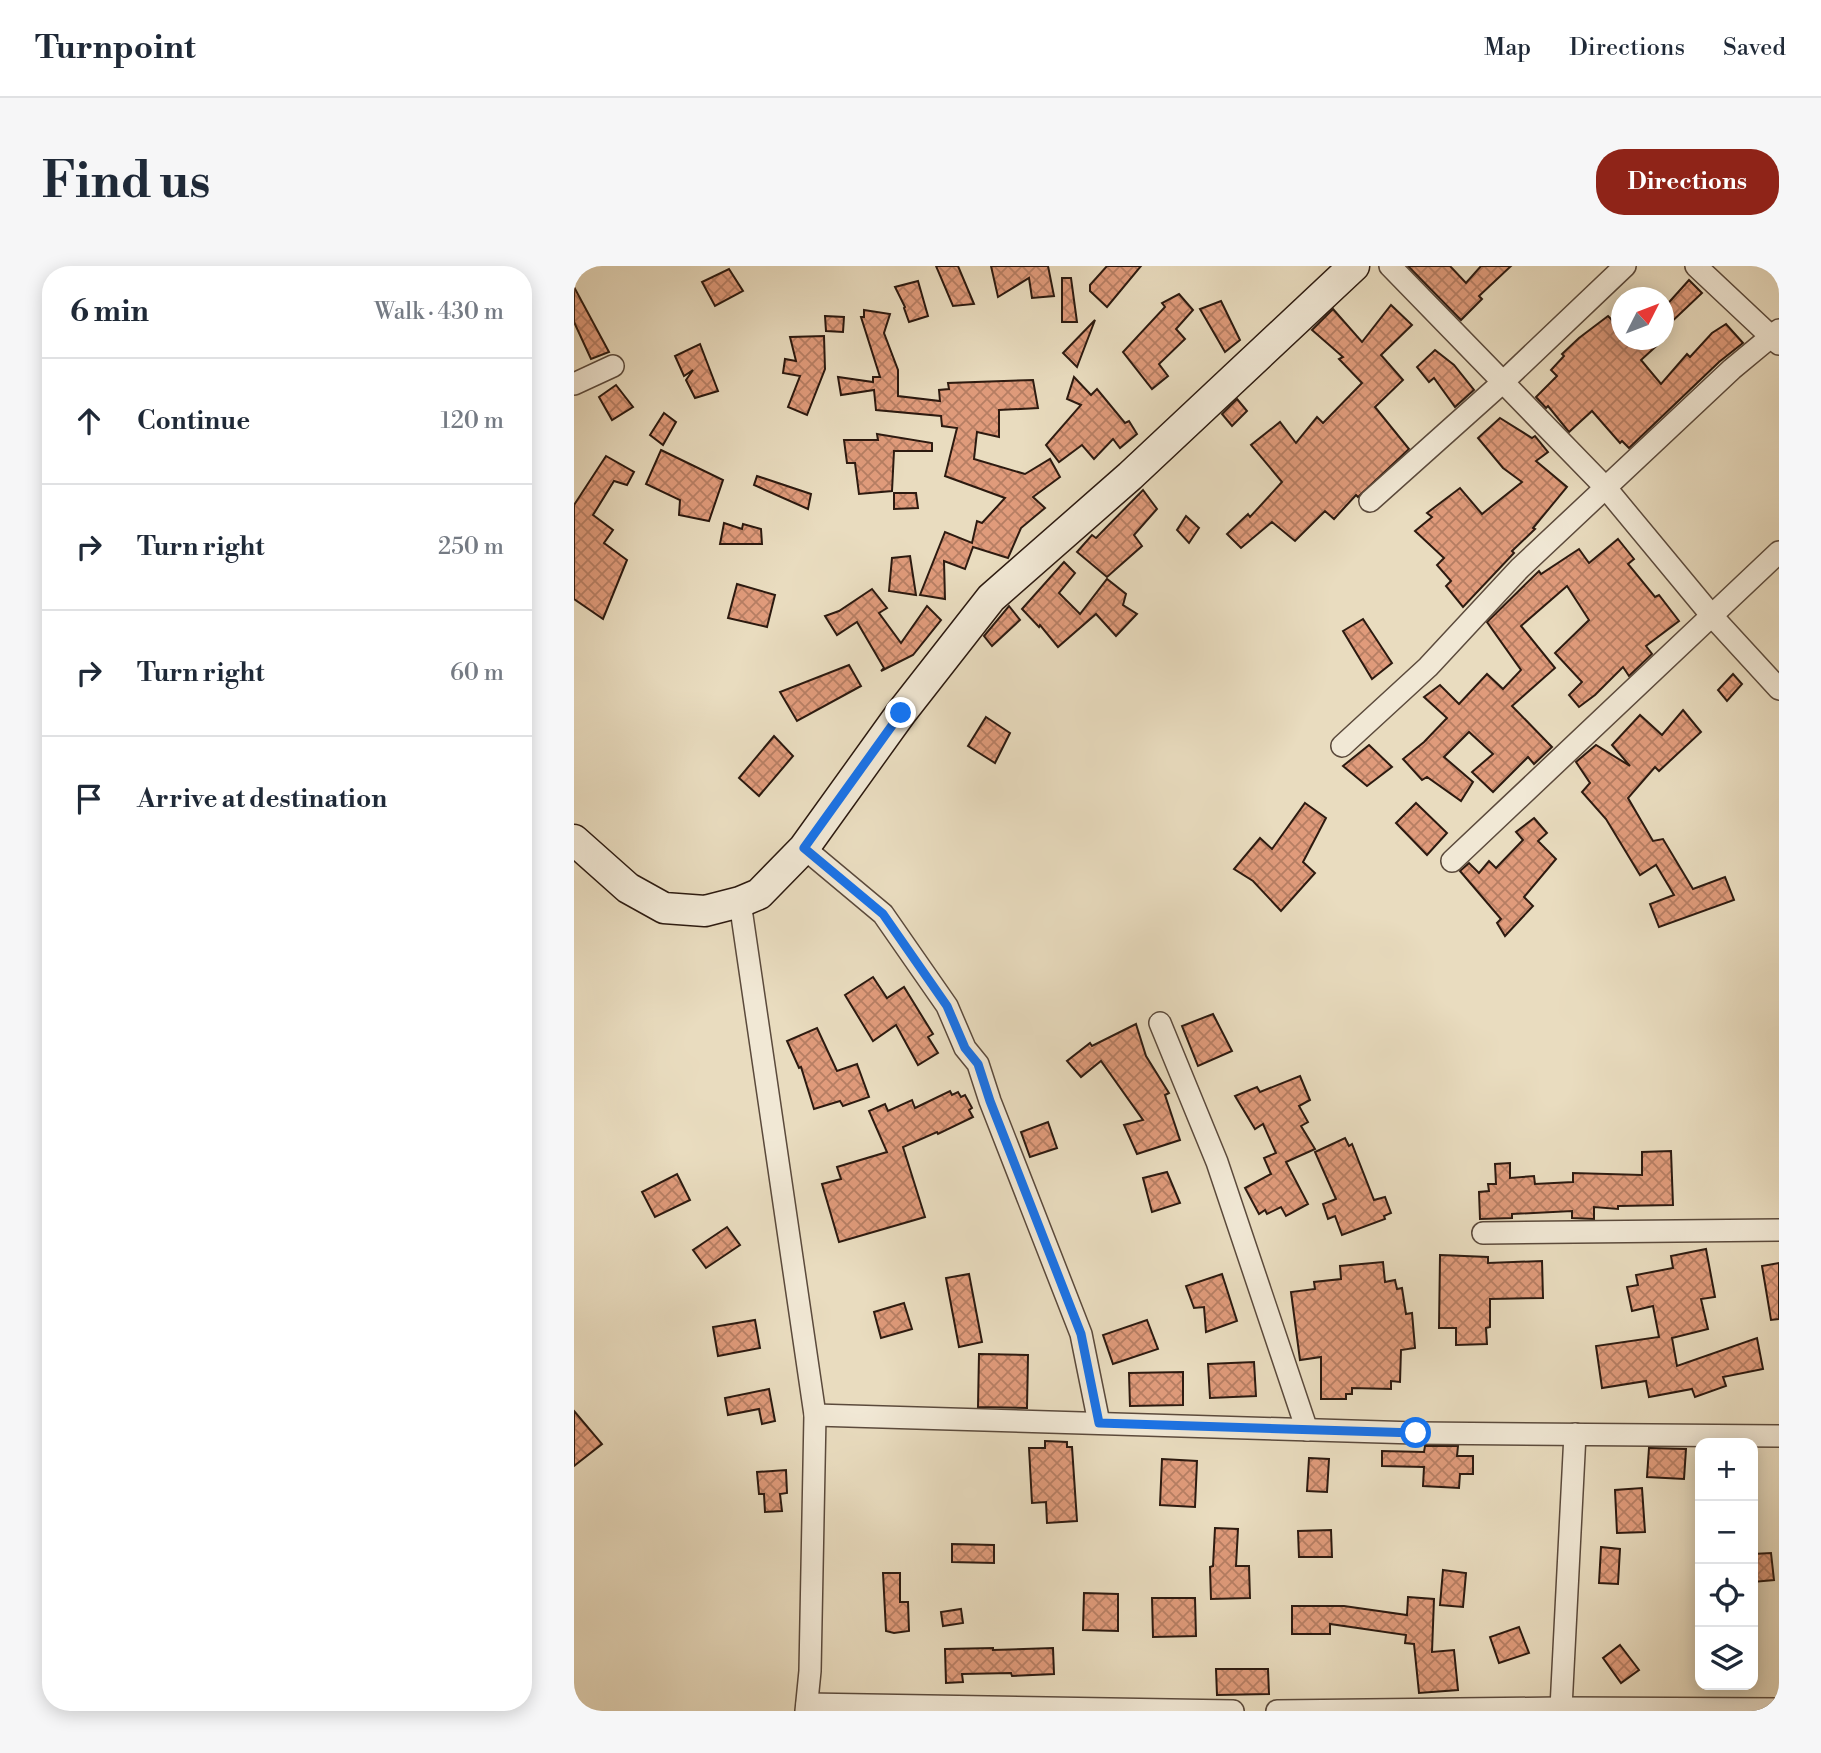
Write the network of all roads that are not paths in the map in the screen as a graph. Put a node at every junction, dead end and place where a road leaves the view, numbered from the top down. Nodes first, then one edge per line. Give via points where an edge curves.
1 (1354, 266) edge
2 (1390, 266) edge
3 (1625, 266) edge
4 (1696, 266) edge
5 (1776, 337) edge
6 (613, 366) dead end
7 (1503, 382) junction
8 (574, 384) edge
9 (1605, 487) junction
10 (1370, 501) dead end
11 (1779, 552) edge
12 (1712, 616) junction
13 (1779, 689) edge
14 (1342, 746) dead end
15 (574, 840) edge
16 (804, 848) junction
17 (1451, 860) dead end
18 (740, 902) junction
19 (1160, 1023) dead end
20 (1779, 1230) edge
21 (1483, 1233) dead end
22 (815, 1415) junction
23 (1099, 1423) junction
24 (1307, 1430) junction
25 (1575, 1434) junction
26 (1779, 1436) edge
27 (807, 1708) edge
28 (1561, 1708) junction
29 (1779, 1709) edge
30 (1470, 1710) edge
31 (1637, 1710) edge
32 (1233, 1711) edge
33 (1277, 1711) edge

1 - 16 street via 1130,476 990,598
2 - 7 street
3 - 7 street
4 - 5 street
5 - 9 street via 1732,369
6 - 8 street
7 - 9 street
7 - 10 street
9 - 12 street
9 - 14 street via 1520,568 1429,667
11 - 12 street
12 - 13 street
12 - 17 street
15 - 18 street via 628,888 664,908 705,911
16 - 18 street via 759,894
16 - 23 street via 883,914 947,1006 965,1048 978,1064 1081,1334
18 - 22 street
19 - 24 street via 1217,1162
20 - 21 street
22 - 23 street
22 - 27 street
23 - 24 street
24 - 25 street
25 - 26 street
25 - 28 street
27 - 32 street
28 - 30 street
28 - 31 street
29 - 31 street
30 - 33 street

